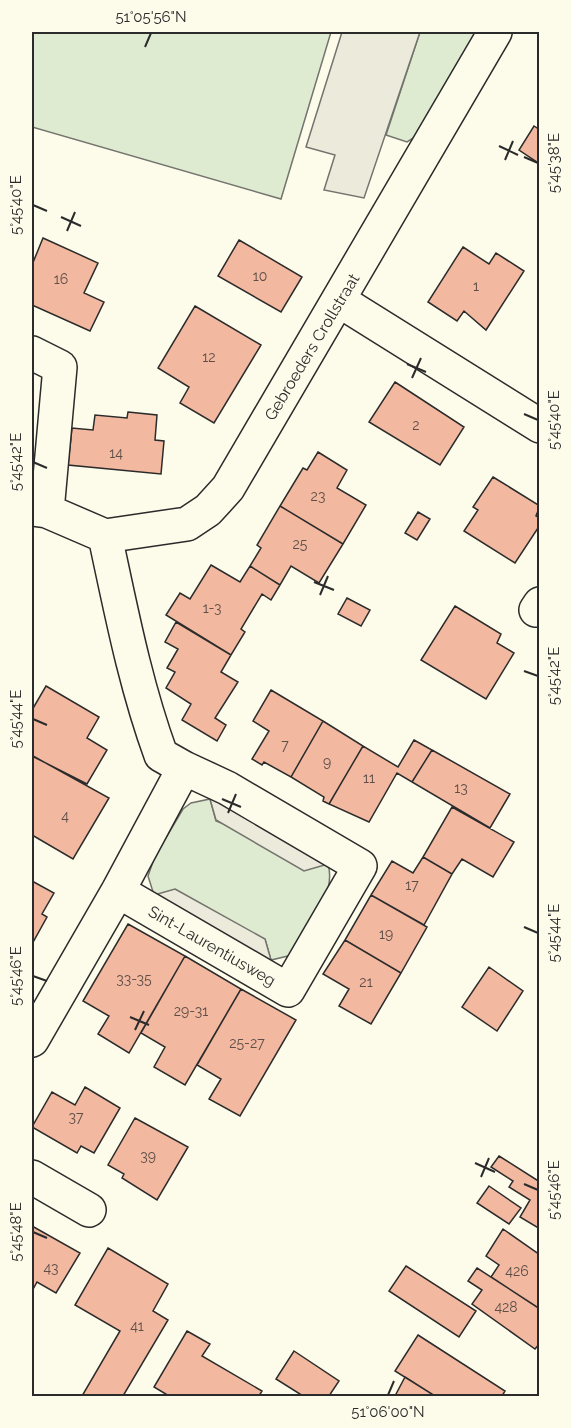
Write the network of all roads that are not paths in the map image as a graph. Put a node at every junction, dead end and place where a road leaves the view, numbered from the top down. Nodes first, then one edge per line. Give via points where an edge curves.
1 (495, 32) edge
2 (340, 301) junction
3 (32, 353) edge
4 (540, 426) edge
5 (39, 510) edge
6 (105, 536) junction
7 (184, 768) junction
8 (118, 891) junction
9 (32, 1040) edge
10 (32, 1177) edge
11 (89, 1210) dead end

1 - 2 street, Gebroeders Crollstraat
2 - 4 street
2 - 6 street, Gebroeders Crollstraat via 228,488 208,510 187,524
3 - 5 street via 60,367
5 - 6 street
6 - 7 street, Sint-Laurentiusweg via 134,674 154,736 161,755
7 - 8 street
7 - 8 street, Sint-Laurentiusweg via 227,788 360,866 288,990
8 - 9 street
10 - 11 street

